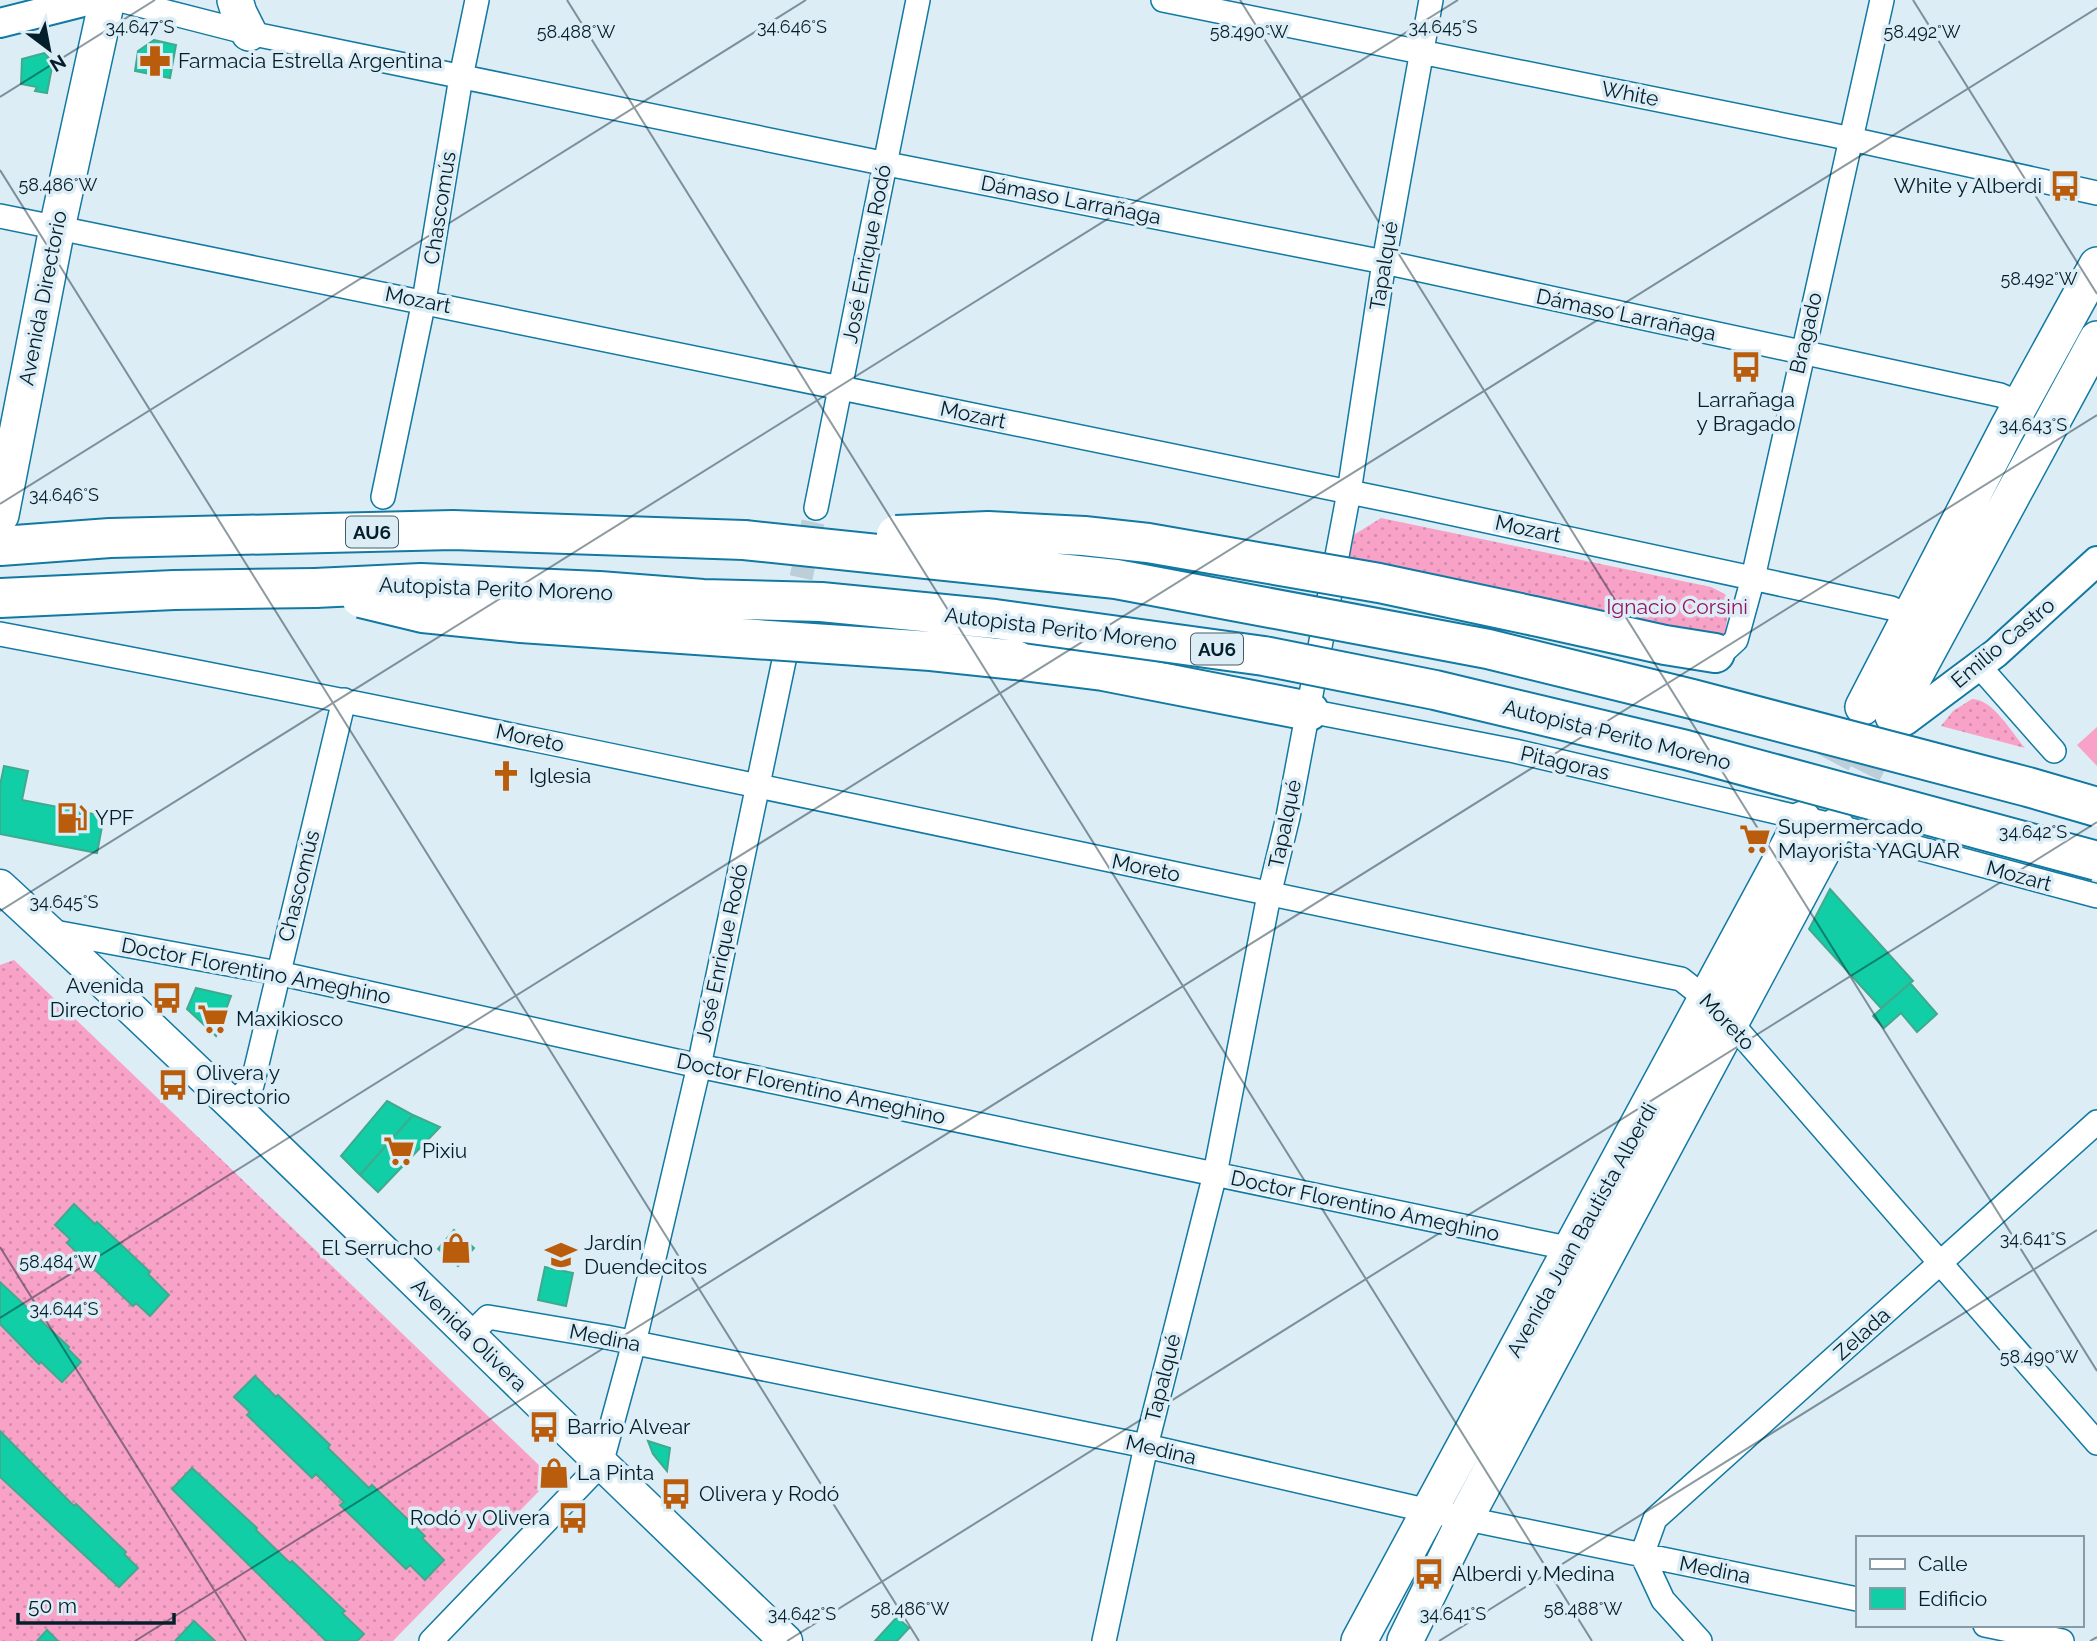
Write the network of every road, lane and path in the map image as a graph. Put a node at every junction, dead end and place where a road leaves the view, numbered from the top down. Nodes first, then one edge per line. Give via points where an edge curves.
1 (91, 0) edge
2 (107, 0) edge
3 (120, 0) edge
4 (235, 0) edge
5 (477, 0) edge
6 (918, 0) edge
7 (1163, 0) edge
8 (1431, 0) edge
9 (1882, 0) edge
10 (0, 23) edge
11 (249, 33) junction
12 (1422, 52) junction
13 (461, 77) junction
14 (1851, 139) junction
15 (885, 163) junction
16 (2097, 193) edge
17 (0, 216) edge
18 (57, 228) junction
19 (1384, 262) junction
20 (2097, 265) edge
21 (424, 301) junction
22 (2097, 339) edge
23 (1801, 353) junction
24 (841, 387) junction
25 (2021, 404) junction
26 (1349, 492) junction
27 (383, 497) dead end
28 (816, 508) tunnel mouth
29 (0, 525) edge
30 (744, 540) junction
31 (2097, 561) edge
32 (1753, 578) junction
33 (315, 588) junction
34 (0, 598) edge
35 (1926, 624) junction
36 (0, 634) edge
37 (786, 651) dead end
38 (1715, 653) joint
39 (1979, 666) junction
40 (344, 699) junction
41 (1309, 710) junction
42 (1887, 715) joint
43 (2054, 751) dead end
44 (758, 784) junction
45 (2097, 807) edge
46 (1820, 822) junction
47 (2097, 862) edge
48 (0, 886) edge
49 (1269, 895) junction
50 (2097, 897) edge
51 (49, 931) junction
52 (278, 973) junction
53 (1719, 1012) junction
54 (699, 1066) junction
55 (232, 1105) junction
56 (2097, 1122) edge
57 (1215, 1174) junction
58 (1572, 1249) junction
59 (1940, 1264) junction
60 (470, 1335) junction
61 (634, 1343) junction
62 (2097, 1443) edge
63 (1146, 1446) junction
64 (601, 1464) junction
65 (1429, 1511) junction
66 (1465, 1519) junction
67 (1642, 1555) junction
68 (1856, 1599) edge
69 (1995, 1627) edge
70 (435, 1640) edge
71 (786, 1641) edge
72 (1104, 1641) edge
73 (1359, 1641) edge
74 (1405, 1641) edge
75 (1700, 1641) edge
76 (2062, 1641) edge

1 - 10 street
2 - 18 main road, Avenida Directorio
3 - 11 street, Dámaso Larrañaga
4 - 11 main road
5 - 13 street, Chascomús
6 - 15 street, José Enrique Rodó
7 - 12 street, White
8 - 12 street, Tapalqué
9 - 14 street, Bragado
11 - 13 street, Dámaso Larrañaga
12 - 14 street, White
12 - 19 street, Tapalqué
13 - 15 street, Dámaso Larrañaga
13 - 21 street, Chascomús
14 - 16 street, White
14 - 23 street, Bragado
15 - 19 street, Dámaso Larrañaga
15 - 24 street, José Enrique Rodó
17 - 18 street, Mozart
18 - 21 street, Mozart
18 - 29 main road, Avenida Directorio
19 - 23 street, Dámaso Larrañaga
19 - 26 street, Tapalqué
20 - 25 main road
21 - 24 street, Mozart
21 - 27 street, Chascomús
22 - 35 main road
23 - 25 street, Dámaso Larrañaga via 2000,395
23 - 32 street, Bragado
24 - 26 street, Mozart
24 - 28 street, José Enrique Rodó
25 - 35 main road
26 - 32 street, Mozart
26 - 41 street, Tapalqué
29 - 30 highway, AU6 via 110,538 453,530
30 - 38 highway, bridge via 988,531 1148,543
30 - 45 highway, AU6, bridge via 1116,579 1488,649
31 - 39 street, Emilio Castro
32 - 35 street, Mozart via 1891,608
32 - 38 street, Bragado via 1736,640
33 - 34 highway, Autopista Perito Moreno / AU6
33 - 41 highway, bridge via 423,612 521,623 1016,660 1103,671
33 - 47 highway, Autopista Perito Moreno / AU6, bridge via 421,583 821,602 995,619 1264,656 1435,690 1673,747
35 - 42 main road
36 - 40 street, Moreto
37 - 44 street, José Enrique Rodó
39 - 42 street, Emilio Castro
39 - 43 street
40 - 44 street, Moreto
40 - 52 street, Chascomús
41 - 46 street, Pitagoras via 1515,751
41 - 49 street, Tapalqué
44 - 49 street, Moreto
44 - 54 street, José Enrique Rodó
46 - 50 street, Mozart
46 - 53 main road, Avenida Juan Bautista Alberdi
48 - 51 main road, Avenida Olivera
49 - 53 street, Moreto via 1681,979
49 - 57 street, Tapalqué
51 - 52 street, Doctor Florentino Ameghino
51 - 55 main road, Avenida Olivera
52 - 54 street, Doctor Florentino Ameghino
52 - 55 street, Chascomús via 252,1085
53 - 58 main road, Avenida Juan Bautista Alberdi
53 - 59 street, Moreto
53 - 66 main road, Avenida Juan Bautista Alberdi
54 - 57 street, Doctor Florentino Ameghino
54 - 61 street, José Enrique Rodó
55 - 60 main road, Avenida Olivera
56 - 59 street, Zelada
57 - 58 street, Doctor Florentino Ameghino
57 - 63 street, Tapalqué
58 - 65 main road, Avenida Juan Bautista Alberdi
59 - 62 street, Moreto
59 - 67 street, Zelada via 1655,1519
60 - 61 street, Medina via 488,1317
60 - 64 main road, Avenida Olivera
61 - 63 street, Medina
61 - 64 street, José Enrique Rodó
63 - 65 street, Medina
63 - 72 street, Tapalqué
64 - 70 street, José Enrique Rodó
64 - 71 main road, Avenida Olivera
65 - 66 street, Medina
65 - 73 main road, Avenida Juan Bautista Alberdi
66 - 67 street, Medina
66 - 74 main road, Avenida Juan Bautista Alberdi
67 - 68 street, Medina
67 - 75 street via 1663,1600
69 - 76 street

